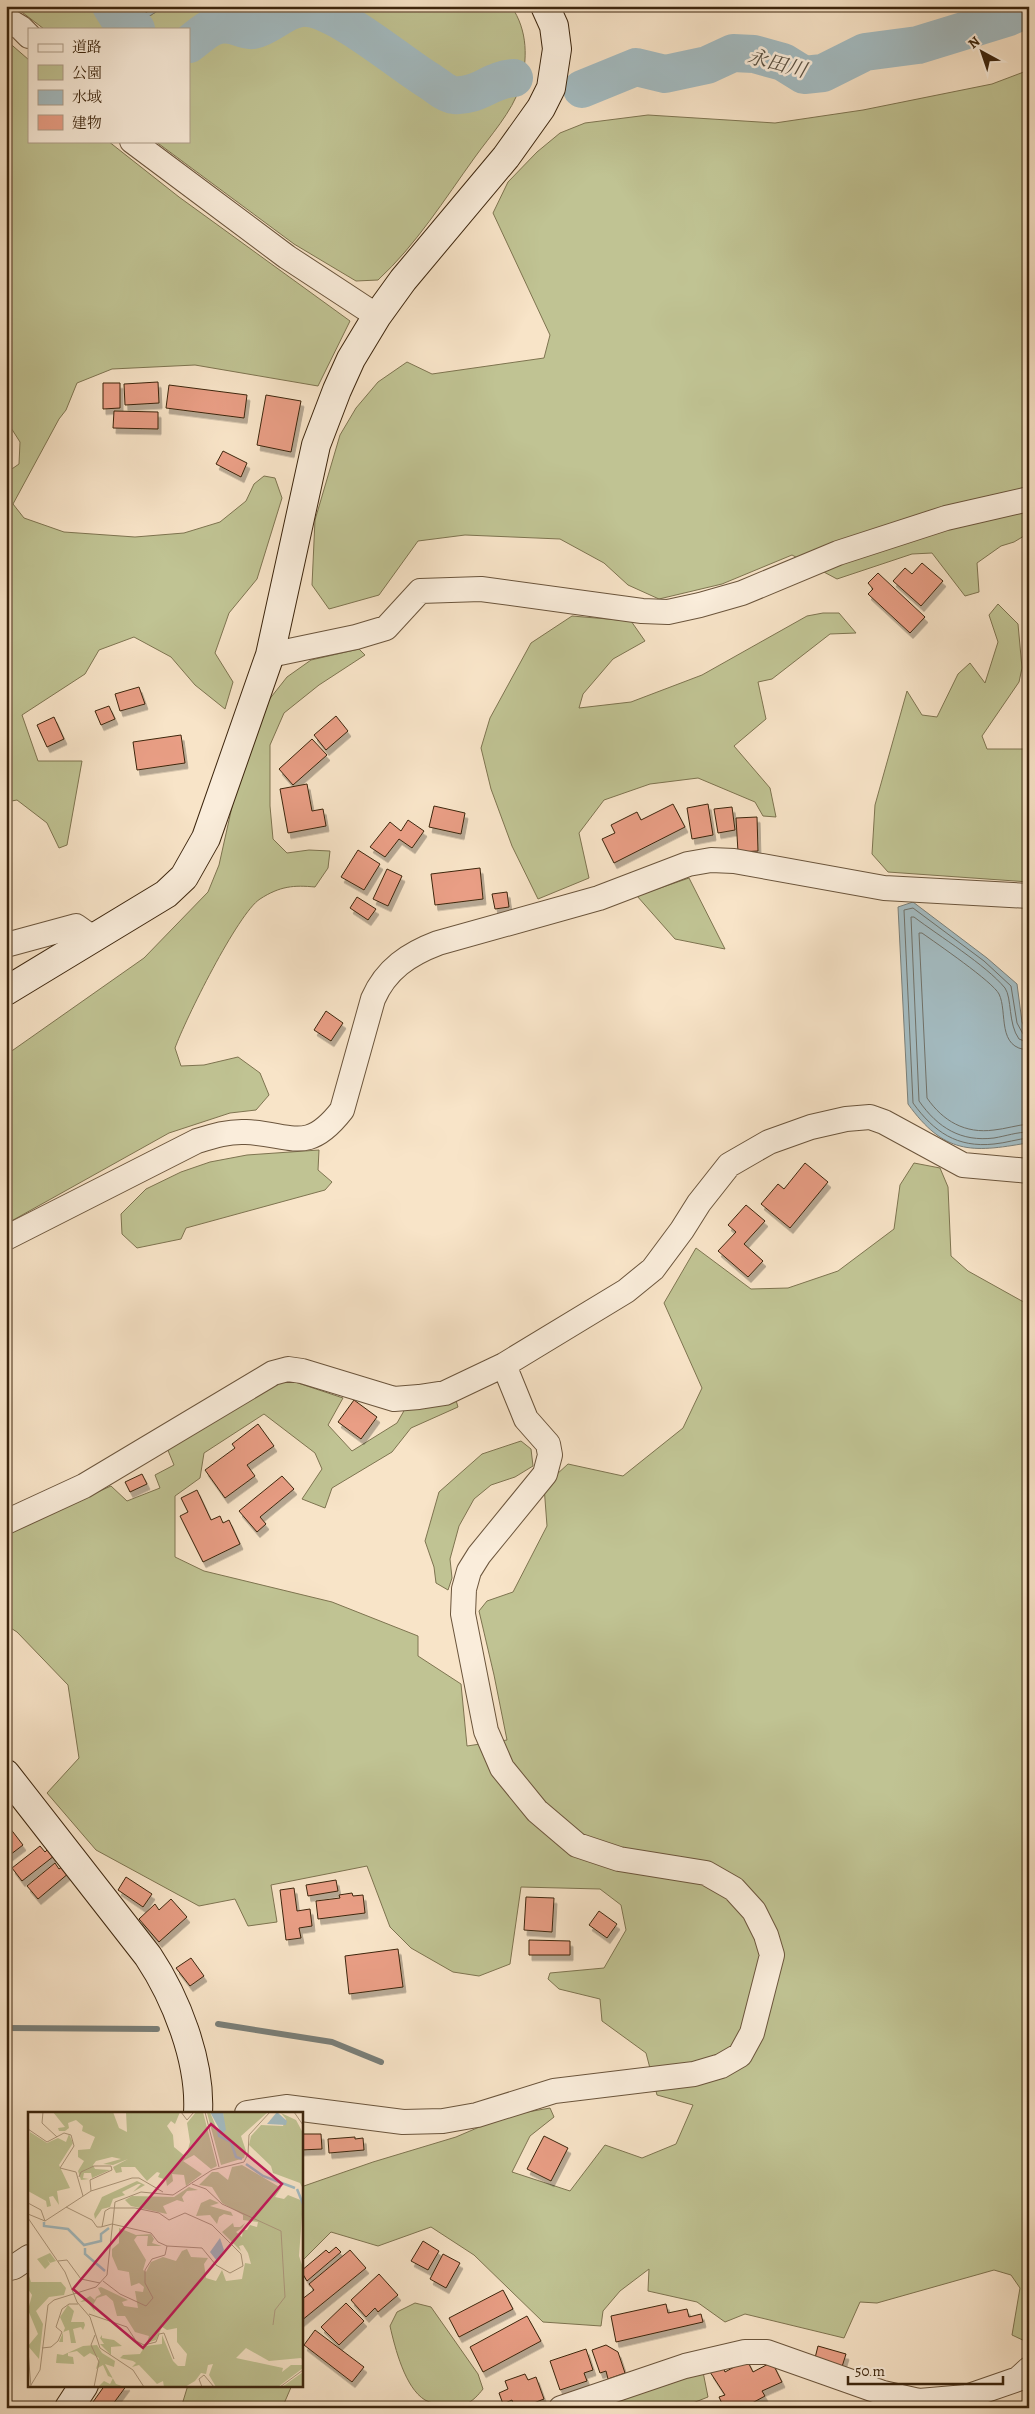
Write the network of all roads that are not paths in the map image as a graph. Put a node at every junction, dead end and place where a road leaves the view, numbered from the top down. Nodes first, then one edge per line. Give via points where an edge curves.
1 (545, 6) edge
2 (6, 19) edge
3 (28, 35) edge
4 (133, 142) edge
5 (377, 316) junction
6 (1029, 499) edge
7 (270, 656) junction
8 (1029, 896) edge
9 (92, 938) junction
10 (6, 945) edge
11 (6, 991) edge
12 (1029, 1171) edge
13 (6, 1238) edge
14 (504, 1365) junction
15 (6, 1522) edge
16 (6, 1774) edge
17 (198, 2112) edge
18 (254, 2112) edge
19 (28, 2258) edge
20 (6, 2269) edge
21 (1029, 2369) edge
22 (83, 2386) edge
23 (69, 2408) edge
24 (561, 2408) edge

1 - 5 street via 554,26 557,49 551,88 541,108 506,157
2 - 3 street
4 - 5 street via 287,257
5 - 7 street via 351,359 316,445
6 - 7 street via 946,518 838,553 742,593 668,612 481,589 420,591 386,628
7 - 9 street via 206,838 184,877 150,905
8 - 13 street via 884,888 767,866 712,860 688,864 600,898 438,942 413,953 386,975 379,986 342,1110 315,1136 292,1140 245,1132 222,1133 197,1141
9 - 10 street via 76,926
9 - 11 street
12 - 14 street via 963,1165 870,1116 811,1128 769,1142 729,1165 653,1269 626,1291
14 - 15 street via 445,1392 394,1399 302,1370 273,1373 84,1486
14 - 18 street via 526,1419 548,1444 550,1455 545,1474 479,1555 469,1571 464,1589 463,1614 486,1731 502,1768 537,1811 577,1845 619,1859 706,1873 734,1889 754,1911 772,1955 752,2033 740,2054 721,2066 694,2074 554,2091 477,2115 443,2121 403,2122 286,2107
16 - 17 street via 164,1980 190,2052
19 - 20 street
21 - 24 street via 1018,2379 982,2392 919,2401 883,2393 767,2352 745,2352 685,2366
22 - 23 street

